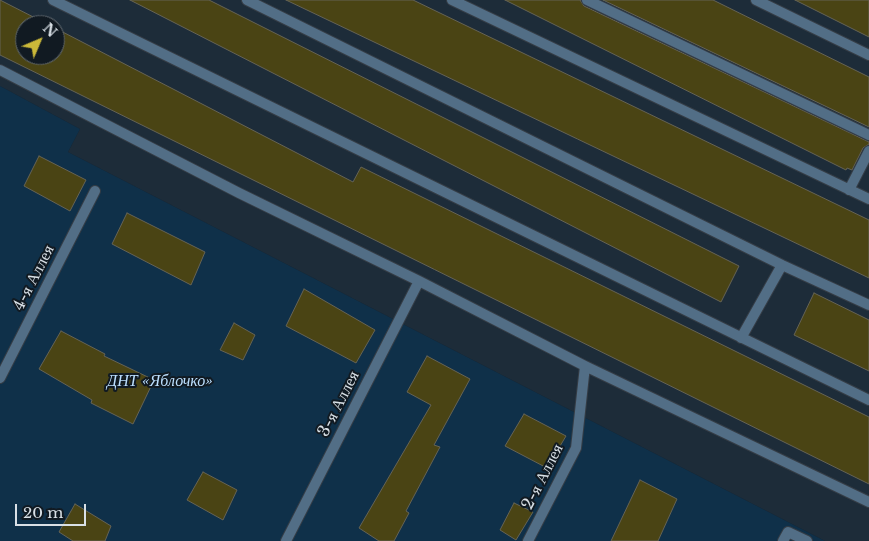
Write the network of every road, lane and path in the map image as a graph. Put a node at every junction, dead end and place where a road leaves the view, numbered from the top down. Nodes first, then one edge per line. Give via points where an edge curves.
1 (53, 0) edge
2 (247, 0) edge
3 (452, 0) edge
4 (587, 0) edge
5 (756, 0) edge
6 (869, 55) edge
7 (0, 70) edge
8 (869, 135) edge
9 (869, 151) edge
10 (849, 190) junction
11 (95, 191) dead end
12 (869, 199) edge
13 (782, 264) junction
14 (419, 281) junction
15 (869, 305) edge
16 (741, 338) junction
17 (585, 366) junction
18 (0, 378) edge
19 (869, 400) edge
20 (869, 502) edge
21 (786, 536) edge
22 (286, 541) edge
23 (528, 541) edge
24 (807, 541) edge

1 - 16 lane
2 - 13 lane
3 - 10 lane
4 - 8 lane
5 - 6 lane
7 - 14 lane
9 - 10 lane
10 - 12 lane
11 - 18 lane, 4-я Аллея
13 - 15 lane
13 - 16 lane
14 - 17 lane
14 - 22 lane, 3-я Аллея
16 - 19 lane
17 - 20 lane
17 - 23 lane, 2-я Аллея via 576,448
21 - 24 lane

